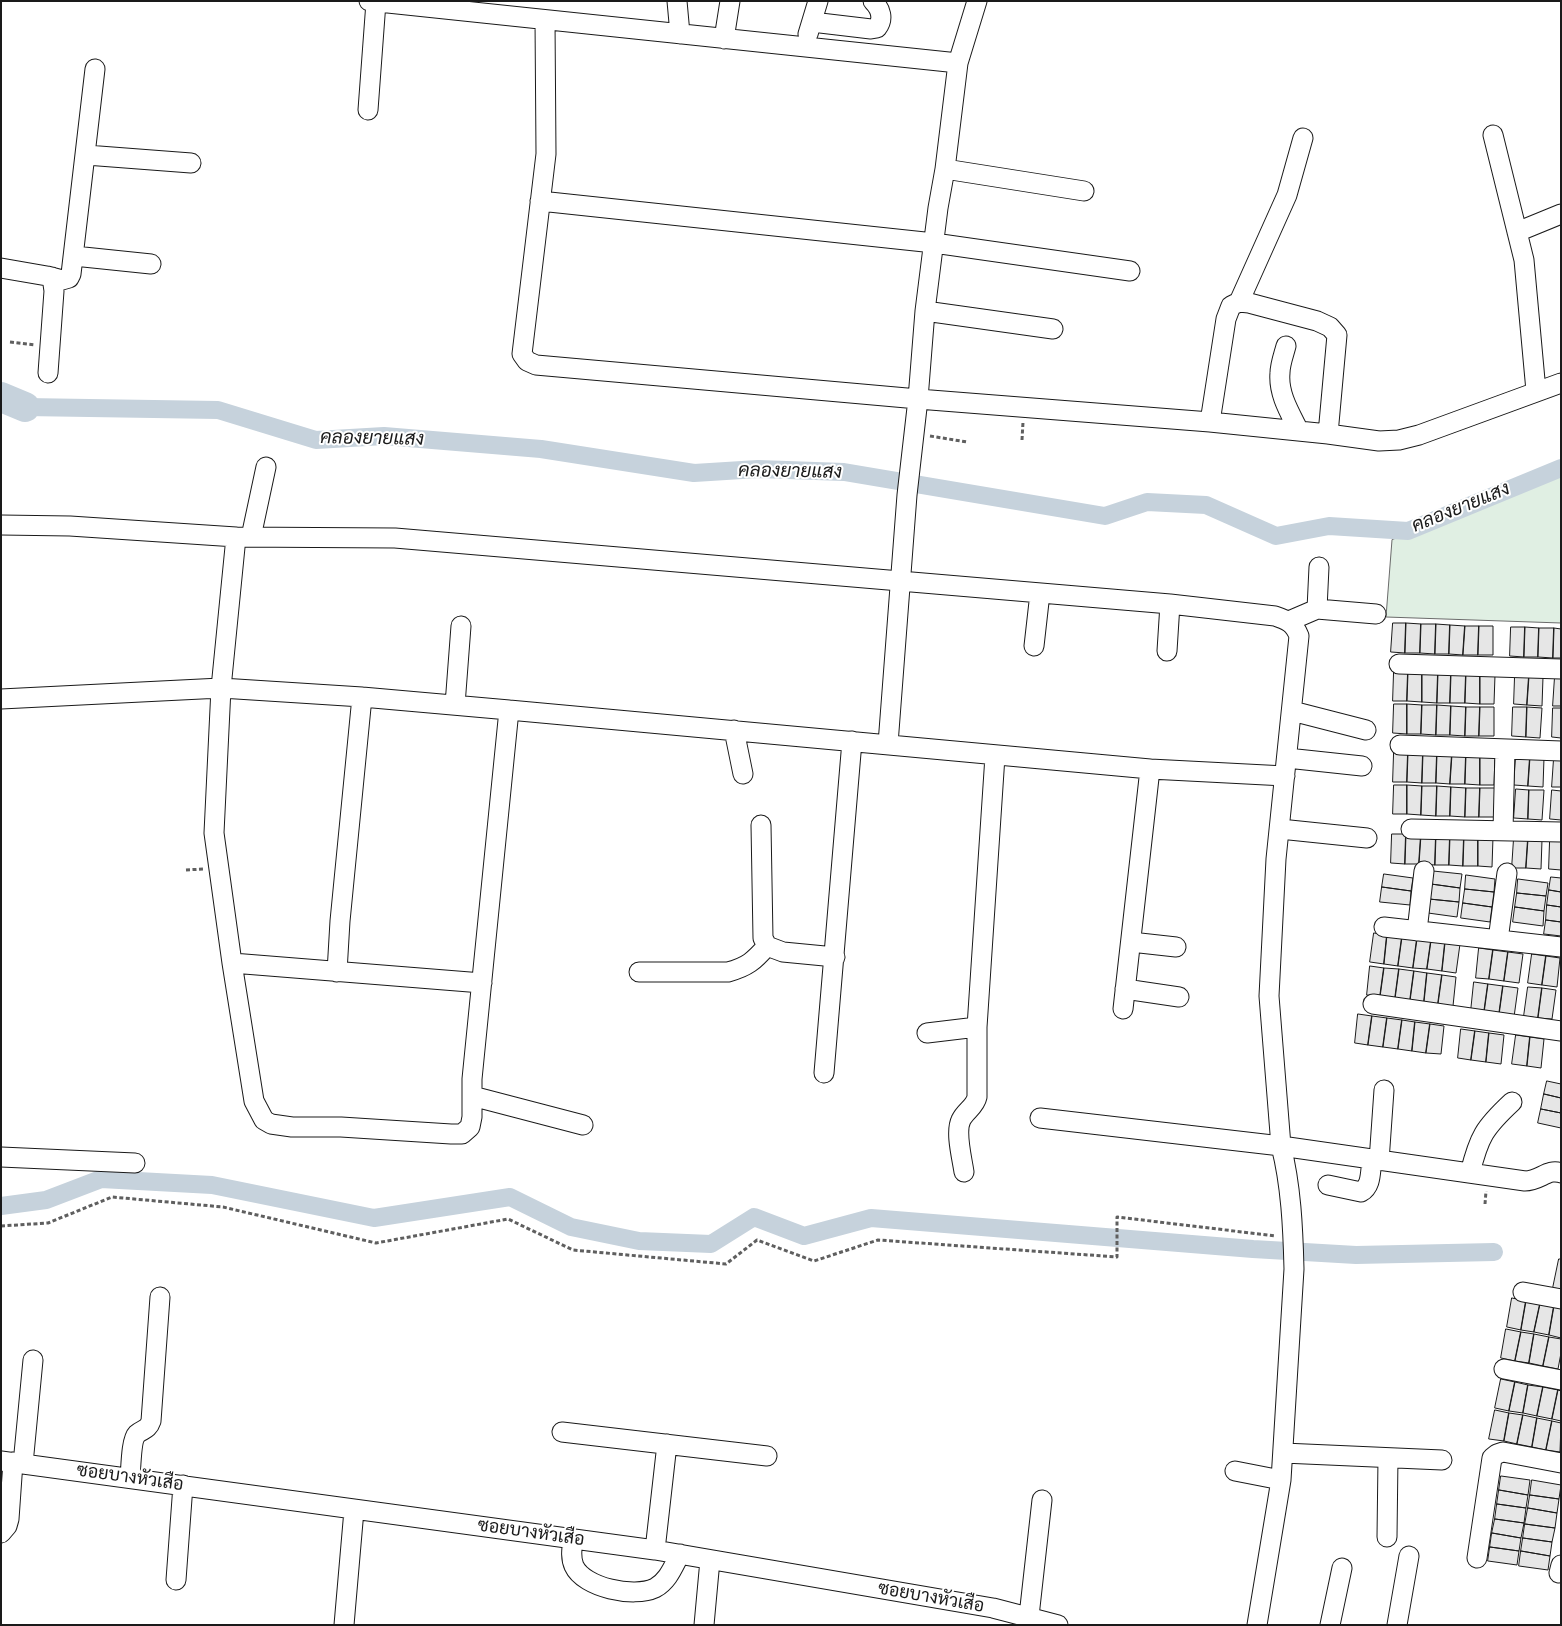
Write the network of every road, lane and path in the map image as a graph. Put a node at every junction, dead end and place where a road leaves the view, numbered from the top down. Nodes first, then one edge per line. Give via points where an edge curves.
1 (677, 1) edge
2 (730, 1) edge
3 (818, 1) edge
4 (873, 1) edge
5 (976, 1) edge
6 (372, 2) edge
7 (545, 20) junction
8 (812, 22) junction
9 (680, 34) junction
10 (724, 38) junction
11 (804, 47) junction
12 (958, 63) junction
13 (96, 69) dead end
14 (368, 110) dead end
15 (1493, 136) dead end
16 (1303, 138) dead end
17 (86, 155) junction
18 (191, 164) dead end
19 (945, 169) junction
20 (1084, 191) dead end
21 (540, 201) junction
22 (1561, 214) edge
23 (1517, 232) junction
24 (934, 243) junction
25 (74, 256) junction
26 (151, 264) dead end
27 (1, 268) edge
28 (1130, 271) dead end
29 (52, 277) junction
30 (1239, 302) junction
31 (925, 311) junction
32 (1053, 329) dead end
33 (10, 342) dead end
34 (1286, 346) dead end
35 (50, 347) junction
36 (48, 373) dead end
37 (1561, 383) edge
38 (1536, 391) junction
39 (918, 399) junction
40 (1210, 422) junction
41 (1298, 431) junction
42 (914, 434) junction
43 (1328, 434) junction
44 (967, 442) dead end
45 (266, 467) dead end
46 (1, 525) edge
47 (244, 537) junction
48 (1319, 567) dead end
49 (900, 582) junction
50 (1040, 593) junction
51 (1170, 604) junction
52 (1317, 609) junction
53 (1376, 614) dead end
54 (1289, 621) junction
55 (461, 626) dead end
56 (1034, 646) dead end
57 (1167, 650) dead end
58 (1399, 664) dead end
59 (1561, 669) edge
60 (221, 688) junction
61 (362, 697) junction
62 (1, 699) edge
63 (454, 705) junction
64 (509, 710) junction
65 (1292, 711) junction
66 (734, 730) junction
67 (1366, 730) dead end
68 (852, 741) junction
69 (888, 744) junction
70 (1400, 745) dead end
71 (1505, 748) junction
72 (1561, 750) edge
73 (996, 756) junction
74 (1362, 766) dead end
75 (1286, 767) junction
76 (1150, 769) junction
77 (743, 774) dead end
78 (761, 825) dead end
79 (1280, 829) junction
80 (1411, 829) dead end
81 (1502, 831) junction
82 (1561, 832) edge
83 (1367, 838) dead end
84 (1424, 871) dead end
85 (1508, 874) dead end
86 (1384, 927) dead end
87 (1416, 931) junction
88 (1498, 940) junction
89 (1130, 942) junction
90 (767, 946) junction
91 (1176, 947) dead end
92 (1561, 947) edge
93 (835, 957) junction
94 (232, 963) junction
95 (337, 972) junction
96 (639, 972) dead end
97 (482, 983) junction
98 (1125, 990) junction
99 (1179, 996) dead end
100 (1372, 1004) dead end
101 (1123, 1009) dead end
102 (977, 1027) junction
103 (1561, 1030) edge
104 (927, 1032) dead end
105 (824, 1072) dead end
106 (1384, 1090) dead end
107 (472, 1096) junction
108 (1512, 1102) dead end
109 (1040, 1118) dead end
110 (583, 1125) dead end
111 (1281, 1146) junction
112 (1, 1157) edge
113 (1376, 1160) junction
114 (135, 1164) dead end
115 (964, 1172) dead end
116 (1470, 1173) junction
117 (1561, 1173) edge
118 (1328, 1185) dead end
119 (1, 1226) edge
120 (1293, 1238) junction
121 (1524, 1292) dead end
122 (160, 1297) dead end
123 (1561, 1299) edge
124 (33, 1360) dead end
125 (1504, 1369) dead end
126 (1561, 1380) edge
127 (562, 1432) dead end
128 (667, 1444) junction
129 (1282, 1453) junction
130 (767, 1456) dead end
131 (1388, 1458) junction
132 (1442, 1460) dead end
133 (12, 1462) edge
134 (1561, 1463) edge
135 (1236, 1472) dead end
136 (130, 1478) junction
137 (1281, 1480) junction
138 (183, 1485) junction
139 (1042, 1500) dead end
140 (354, 1510) junction
141 (1, 1533) edge
142 (1387, 1536) dead end
143 (573, 1539) junction
144 (655, 1550) junction
145 (680, 1554) junction
146 (1409, 1556) dead end
147 (1477, 1558) dead end
148 (710, 1560) junction
149 (1342, 1568) dead end
150 (176, 1580) dead end
151 (1029, 1621) edge
152 (344, 1625) edge
153 (704, 1625) edge
154 (1058, 1625) edge
155 (1257, 1625) edge
156 (1330, 1625) edge
157 (1396, 1625) edge

1 - 9 street
2 - 10 street
3 - 8 street
4 - 8 street via 882,18 877,28
5 - 12 street
6 - 7 street
6 - 14 street
7 - 9 street
7 - 21 street via 546,154
8 - 11 street
9 - 10 street
10 - 11 street
11 - 12 street
12 - 19 street
13 - 17 street
15 - 23 street
16 - 30 street via 1287,195
17 - 18 street
17 - 25 street
19 - 20 street
19 - 24 street
21 - 24 street
21 - 39 street via 522,354 527,361 536,365
22 - 23 street
23 - 38 street via 1524,260
24 - 28 street
24 - 31 street
25 - 26 street
25 - 29 street via 68,278
27 - 29 street
29 - 35 street
30 - 40 street via 1231,306 1226,319
30 - 43 street via 1316,321 1330,327 1337,335
31 - 32 street
31 - 39 street
33 - 35 path
34 - 41 street via 1280,383
35 - 36 street
37 - 38 street
38 - 43 street via 1399,440 1379,441
39 - 40 street
39 - 42 street
40 - 41 street
41 - 43 street
42 - 44 path
42 - 49 street
45 - 47 street
46 - 47 street
47 - 49 street via 395,538
47 - 60 street
48 - 52 street
49 - 50 street
49 - 69 street
50 - 51 street
50 - 56 street
51 - 54 street via 1275,616
51 - 57 street
52 - 53 street
52 - 54 street
54 - 65 street via 1299,636
55 - 63 street
58 - 59 street
60 - 61 street
60 - 62 street
60 - 94 street via 214,833
61 - 63 street
61 - 95 street
63 - 64 street
64 - 66 street
64 - 97 street
65 - 67 street
65 - 75 street
66 - 68 street
66 - 77 street
68 - 69 street
68 - 93 street
69 - 73 street
70 - 71 street
71 - 72 street
71 - 81 street
73 - 76 street
73 - 102 street
74 - 75 street
75 - 76 street
75 - 79 street
76 - 89 street
78 - 90 street via 763,938
79 - 83 street
79 - 111 street via 1269,996
80 - 81 street
81 - 82 street
84 - 87 street
85 - 88 street
86 - 87 street
87 - 88 street
88 - 92 street
89 - 91 street
89 - 98 street
90 - 93 street via 784,952
90 - 96 street via 753,962 728,972
93 - 105 street
94 - 95 street
94 - 107 street via 254,1101 264,1120 271,1124 462,1134 470,1127
95 - 97 street
97 - 107 street
98 - 99 street
98 - 101 street
100 - 103 street
102 - 104 street
102 - 115 street via 977,1097 960,1120 958,1130
106 - 113 street
107 - 110 street
108 - 116 street via 1483,1134
109 - 111 street
111 - 113 street
111 - 120 street
112 - 114 street
113 - 116 street
113 - 118 street via 1368,1186 1361,1192
116 - 117 street via 1532,1181 1547,1173
119 - 120 path via 48,1223 112,1197 223,1207 376,1243 508,1218 574,1250 726,1264 757,1240 814,1261 878,1240 1117,1257 1117,1217
120 - 129 street via 1294,1269
121 - 123 street
122 - 136 street via 151,1421 146,1430 134,1439
124 - 133 street
125 - 126 street
127 - 128 street
128 - 130 street
128 - 144 street
129 - 131 street
129 - 137 street
131 - 132 street
131 - 142 street
133 - 136 street, ซอยบางหัวเสือ
133 - 141 street via 9,1519
134 - 147 street via 1503,1452 1492,1458
135 - 137 street
136 - 138 street, ซอยบางหัวเสือ
137 - 155 street
138 - 140 street, ซอยบางหัวเสือ
138 - 150 street
139 - 151 street
140 - 143 street, ซอยบางหัวเสือ
140 - 152 street
143 - 144 street, ซอยบางหัวเสือ
143 - 145 street via 571,1559 575,1568 586,1580 604,1589 643,1592 656,1588 667,1578
144 - 145 street, ซอยบางหัวเสือ
145 - 148 street, ซอยบางหัวเสือ
146 - 157 street
148 - 151 street, ซอยบางหัวเสือ via 993,1608
148 - 153 street
149 - 156 street
151 - 154 street, ซอยบางหัวเสือ

